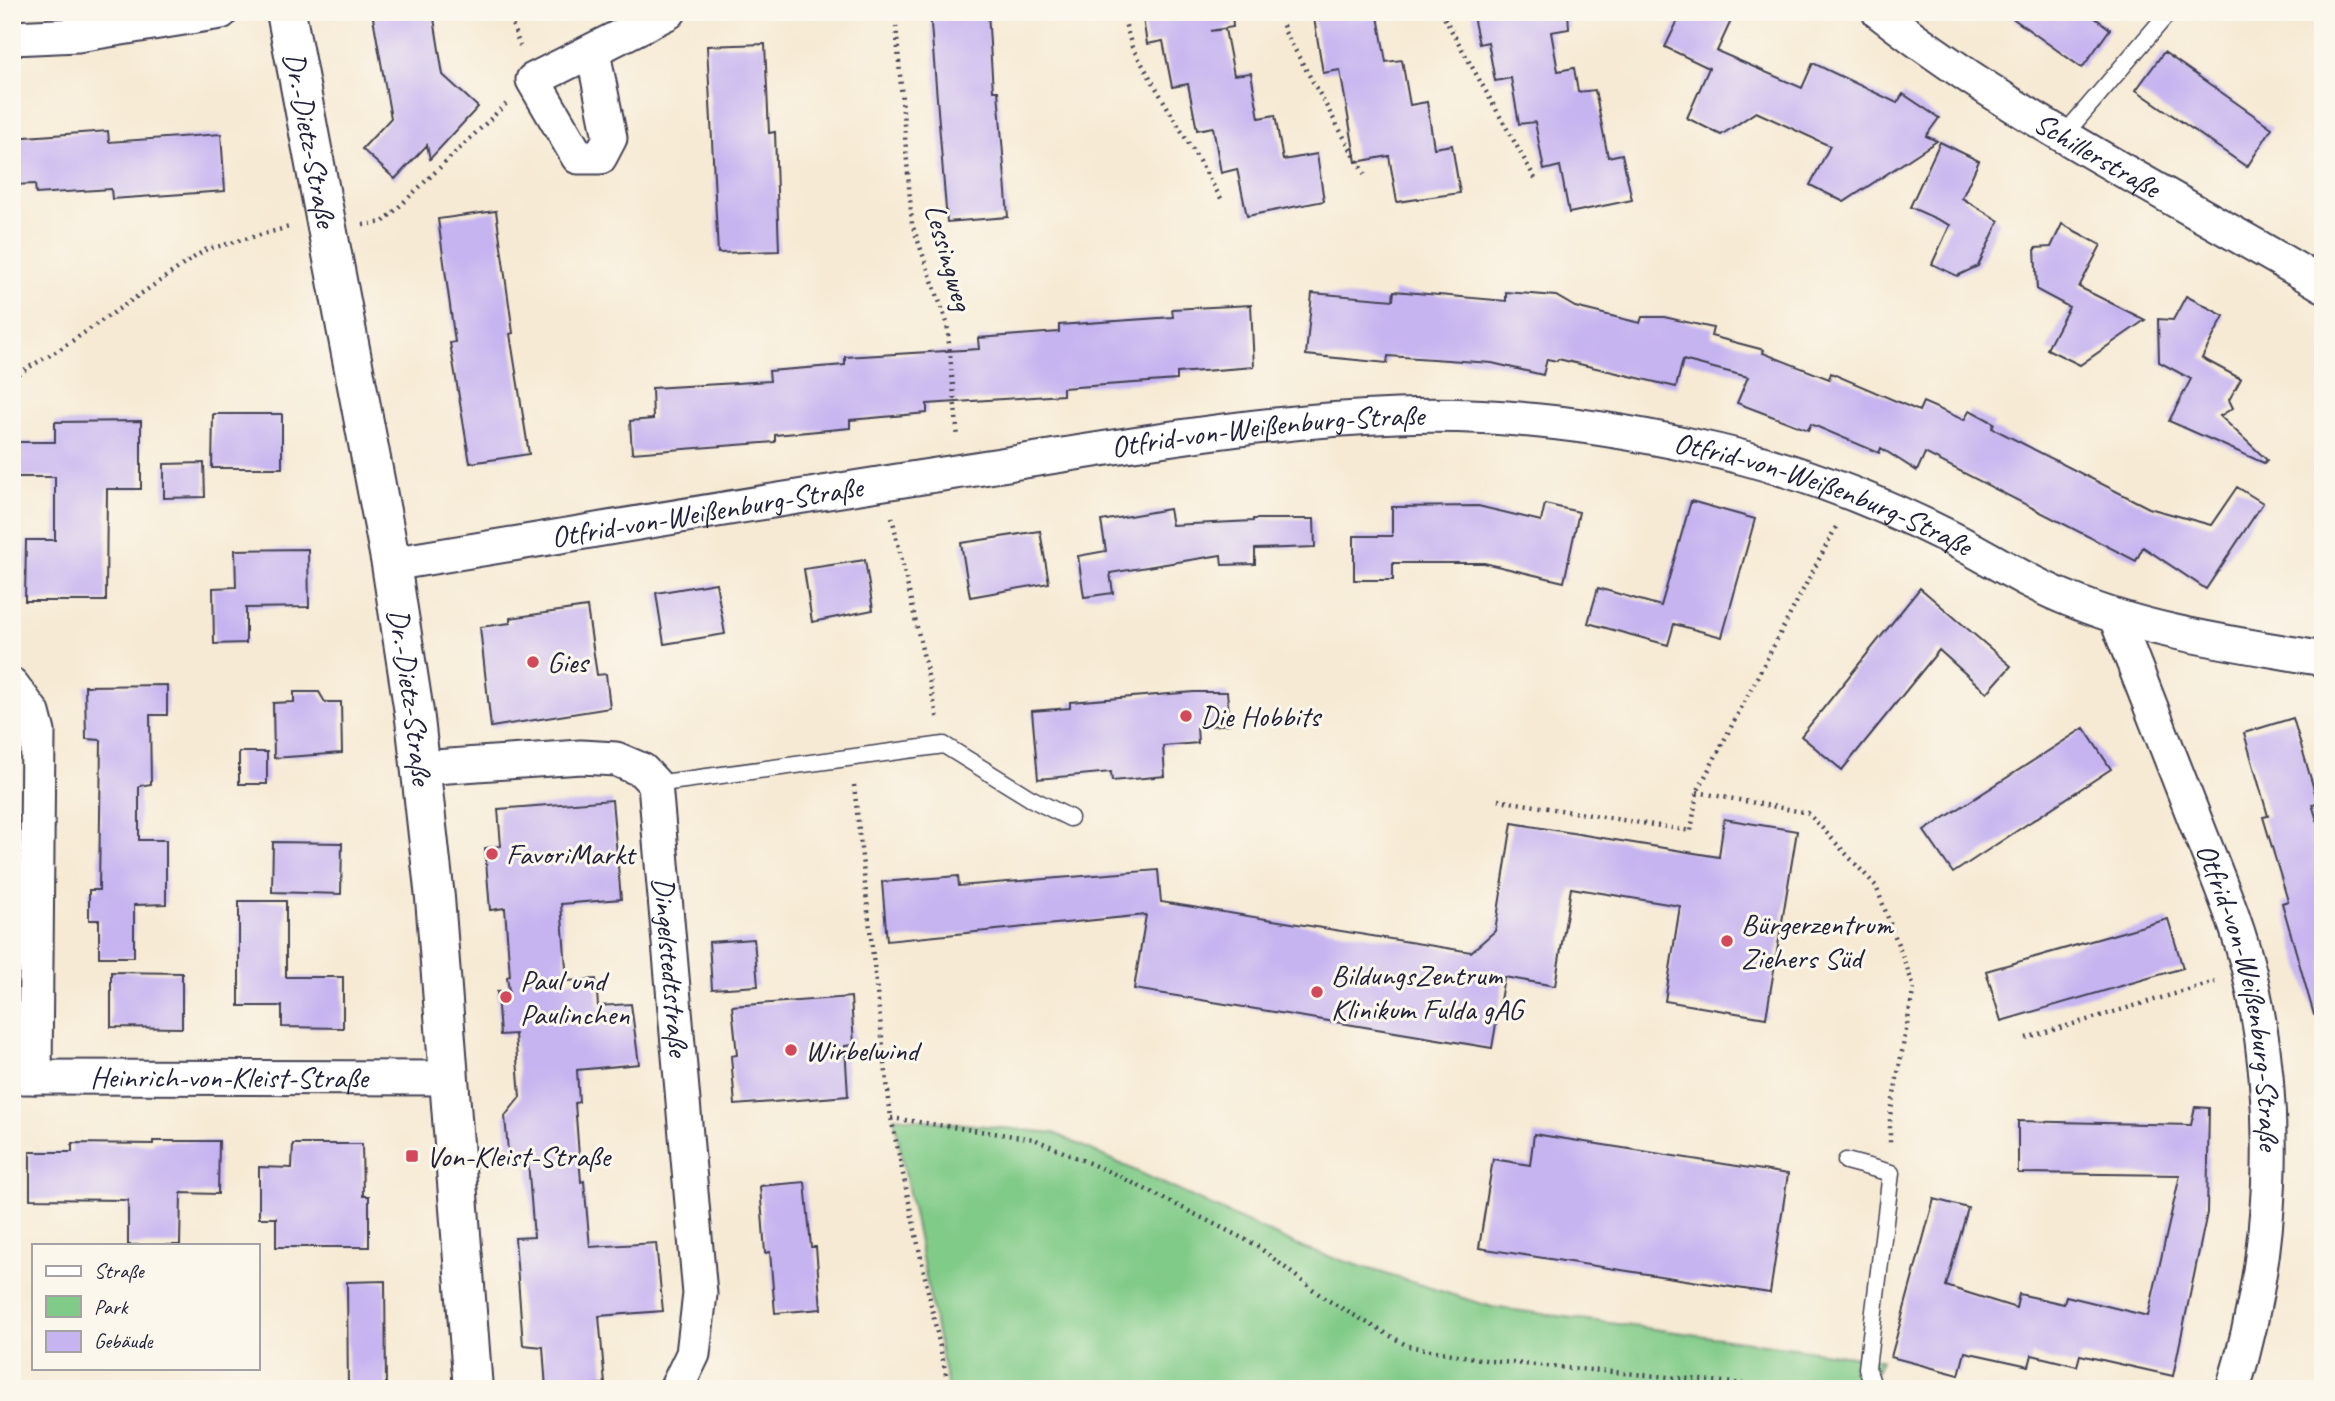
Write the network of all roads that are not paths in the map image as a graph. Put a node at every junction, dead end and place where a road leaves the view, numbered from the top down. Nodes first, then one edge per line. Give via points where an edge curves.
1 (221, 12) edge
2 (286, 12) edge
3 (669, 12) edge
4 (1879, 12) edge
5 (2169, 12) edge
6 (12, 38) edge
7 (593, 52) junction
8 (2063, 136) junction
9 (2323, 285) edge
10 (391, 564) junction
11 (2116, 618) junction
12 (2323, 659) edge
13 (12, 685) edge
14 (420, 768) junction
15 (655, 784) junction
16 (1070, 818) dead end
17 (23, 1077) edge
18 (447, 1078) junction
19 (1846, 1161) dead end
20 (472, 1389) edge
21 (676, 1389) edge
22 (1874, 1389) edge
23 (2233, 1389) edge

1 - 6 street via 78,35
2 - 10 main road, Dr.-Dietz-Straße
3 - 7 street
4 - 8 street, Schillerstraße via 1966,76
5 - 8 lane
7 - 7 street via 533,80 578,157 600,157 610,138
8 - 9 street, Schillerstraße
10 - 11 street, Otfrid-von-Weißenburg-Straße via 884,482 1268,425 1401,415 1473,416 1555,422 1698,447 1779,467 1950,538 2022,579
10 - 14 main road, Dr.-Dietz-Straße
11 - 12 street, Otfrid-von-Weißenburg-Straße
11 - 23 street, Otfrid-von-Weißenburg-Straße via 2216,874 2249,972 2262,1032 2269,1151 2266,1226 2259,1284
13 - 17 street via 33,713 38,732
14 - 15 street via 581,757 617,759 642,770
14 - 18 main road, Dr.-Dietz-Straße via 435,898
15 - 16 lane via 944,745
15 - 21 street, Dingelstedtstraße via 700,1294 693,1354
17 - 18 street, Heinrich-von-Kleist-Straße
18 - 20 main road, Dr.-Dietz-Straße
19 - 22 lane via 1891,1173 1867,1368

